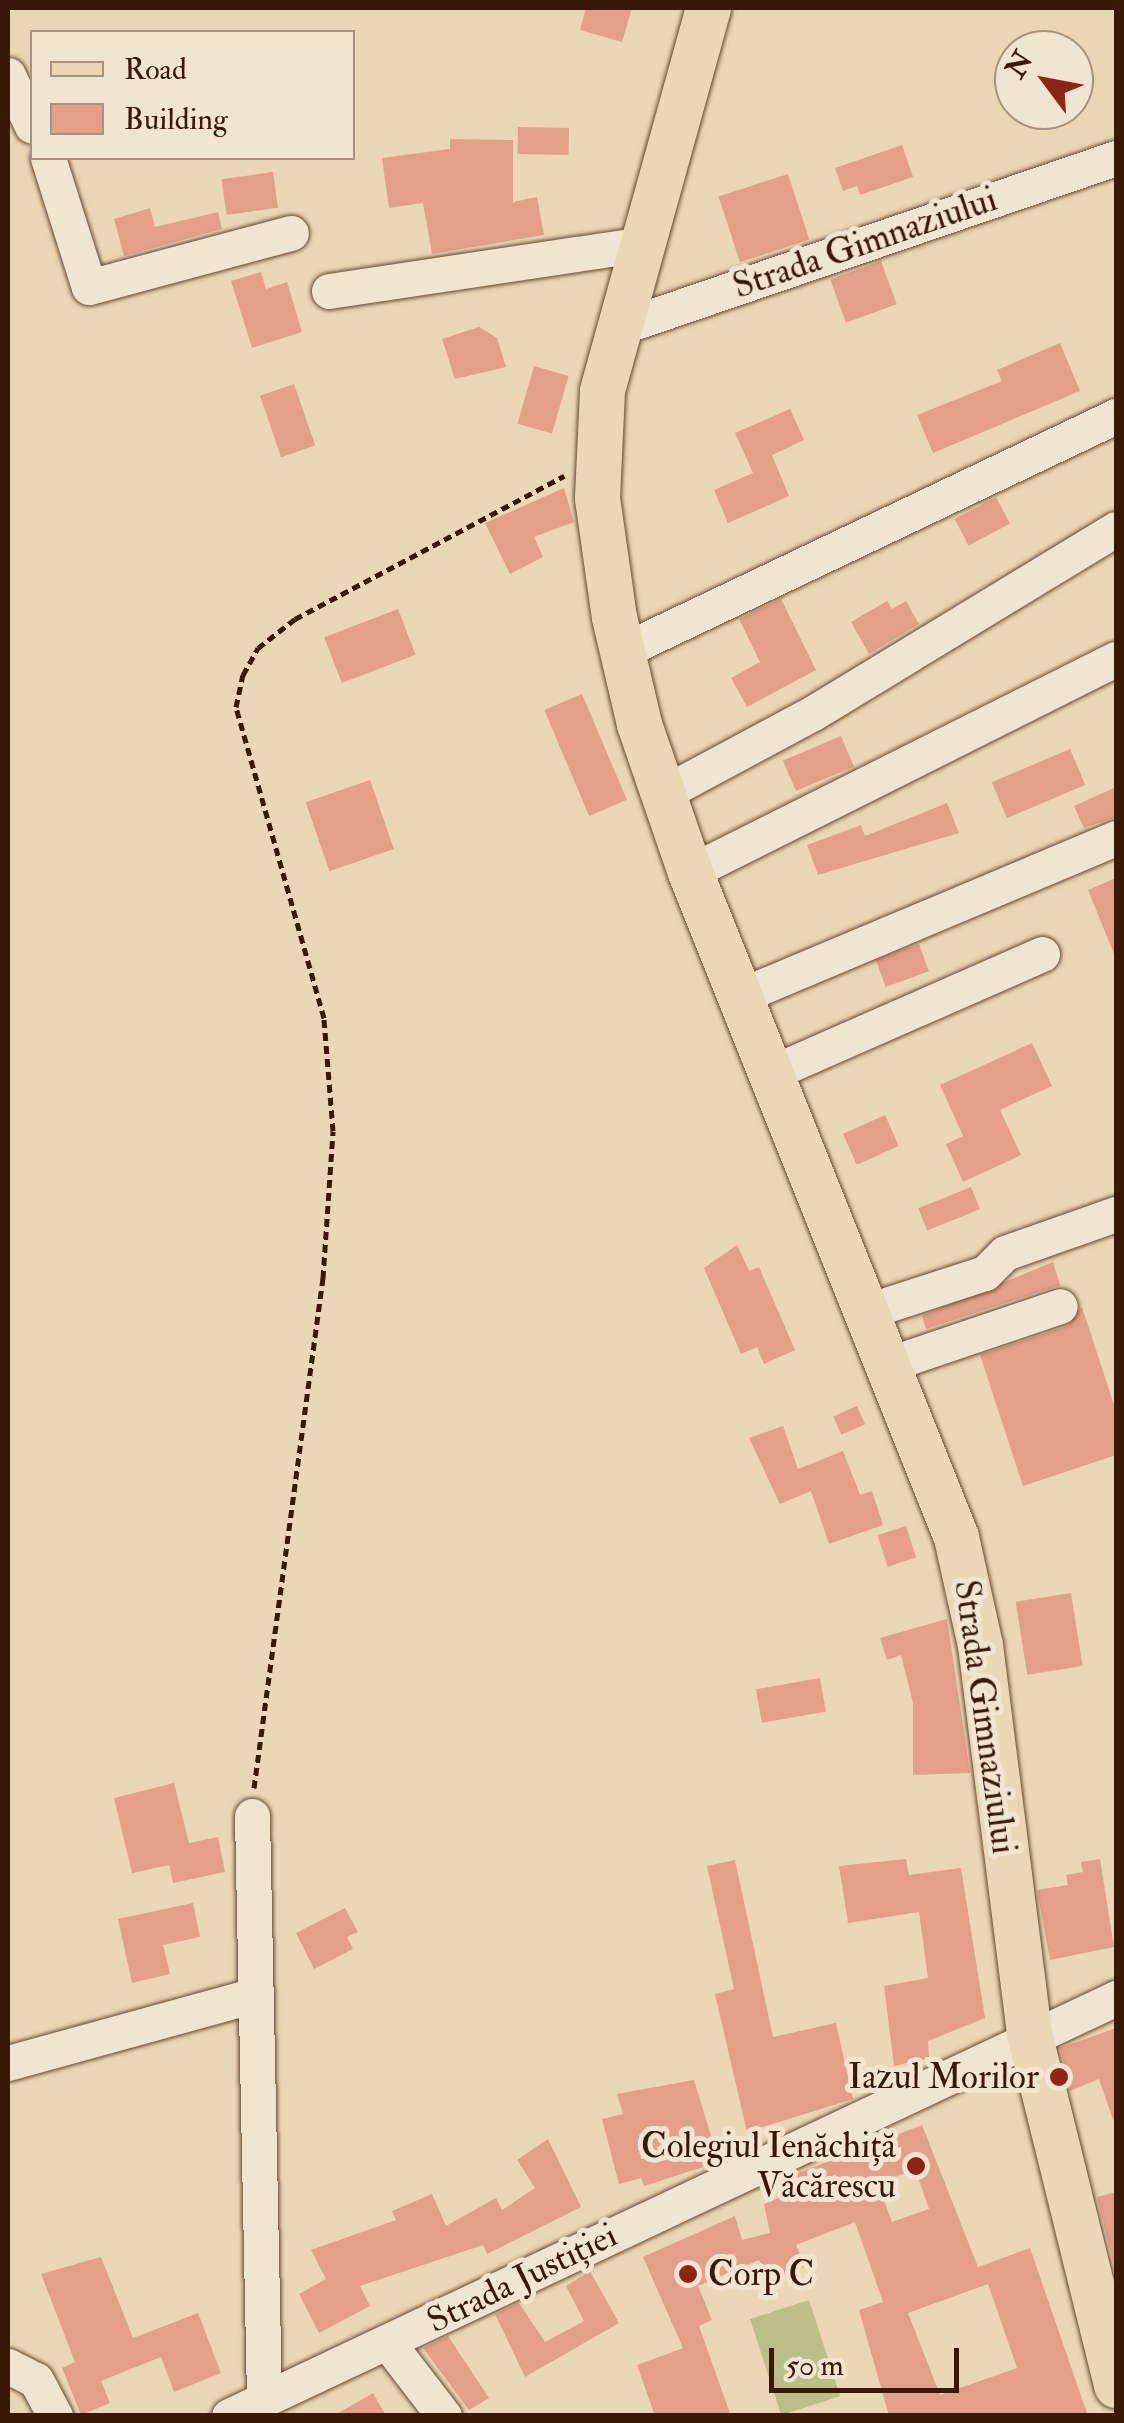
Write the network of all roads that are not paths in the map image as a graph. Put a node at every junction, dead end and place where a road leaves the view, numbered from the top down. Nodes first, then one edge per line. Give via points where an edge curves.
1 (708, 8) edge
2 (8, 75) edge
3 (30, 122) edge
4 (1116, 158) edge
5 (49, 160) edge
6 (290, 234) dead end
7 (637, 246) junction
8 (329, 291) dead end
9 (615, 329) junction
10 (1116, 416) edge
11 (1116, 530) edge
12 (620, 652) junction
13 (1116, 659) edge
14 (662, 794) junction
15 (1116, 838) edge
16 (690, 872) junction
17 (1042, 954) dead end
18 (740, 996) junction
19 (772, 1072) junction
20 (1116, 1214) edge
21 (1060, 1306) dead end
22 (871, 1310) junction
23 (892, 1363) junction
24 (252, 1816) road end
25 (255, 1995) junction
26 (1116, 1998) edge
27 (1028, 2033) junction
28 (8, 2063) edge
29 (388, 2343) junction
30 (8, 2366) edge
31 (1116, 2385) edge
32 (264, 2400) junction
33 (230, 2415) edge
34 (55, 2416) edge
35 (444, 2416) edge

1 - 7 main road, Strada Gimnaziului
2 - 3 street
4 - 9 street, Strada Gimnaziului
5 - 6 street via 89,288
7 - 8 street
7 - 9 main road, Strada Gimnaziului
9 - 12 main road, Strada Gimnaziului via 595,462
10 - 12 street
11 - 14 street via 812,713
12 - 14 main road, Strada Gimnaziului
13 - 16 street
14 - 16 main road, Strada Gimnaziului
15 - 18 street
16 - 18 main road, Strada Gimnaziului
17 - 19 street
18 - 19 main road, Strada Gimnaziului
19 - 22 main road, Strada Gimnaziului
20 - 22 street via 1005,1253 985,1273
21 - 23 street
22 - 23 main road, Strada Gimnaziului
23 - 27 main road, Strada Gimnaziului via 970,1592
24 - 25 street
25 - 28 street
25 - 32 street
26 - 27 street, Strada Justiției
27 - 29 street, Strada Justiției
27 - 31 main road, Strada Gimnaziului
29 - 32 street, Strada Justiției
29 - 35 street
30 - 34 street via 36,2380
32 - 33 street, Strada Justiției

